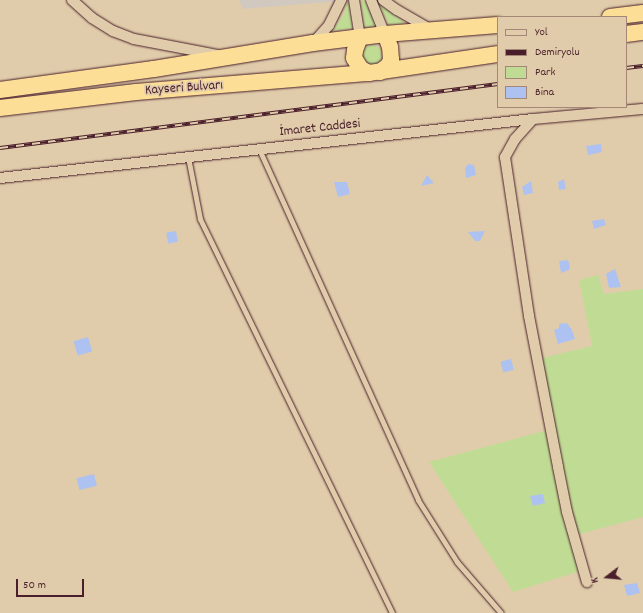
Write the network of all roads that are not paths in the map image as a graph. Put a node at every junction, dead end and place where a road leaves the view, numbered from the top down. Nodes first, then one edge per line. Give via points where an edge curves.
1 (72, 0) edge
2 (341, 0) edge
3 (354, 0) edge
4 (371, 0) edge
5 (383, 0) edge
6 (643, 13) edge
7 (618, 16) edge
8 (497, 25) edge
9 (431, 30) junction
10 (643, 32) edge
11 (385, 34) junction
12 (627, 34) edge
13 (360, 37) junction
14 (313, 43) junction
15 (497, 54) edge
16 (226, 57) junction
17 (375, 73) junction
18 (0, 90) edge
19 (0, 108) edge
20 (643, 109) edge
21 (533, 119) junction
22 (259, 149) junction
23 (188, 157) junction
24 (0, 178) edge
25 (587, 582) dead end
26 (392, 613) edge
27 (501, 613) edge

1 - 16 street via 92,18 114,31 134,38
2 - 14 street via 329,25
3 - 13 street
4 - 11 street
5 - 9 street
6 - 7 highway
8 - 9 highway
9 - 11 highway
10 - 12 highway
11 - 13 highway
11 - 17 highway via 391,60 388,66
13 - 14 highway, Kayseri Bulvarı
13 - 17 highway via 354,58 361,69
14 - 16 highway, Kayseri Bulvarı
15 - 17 highway, Kayseri Bulvarı
16 - 18 highway, Kayseri Bulvarı
17 - 19 highway, Kayseri Bulvarı via 136,92
20 - 21 street, İmaret Caddesi
21 - 22 street, İmaret Caddesi
21 - 25 street via 514,139 505,156 537,361 567,512
22 - 23 street, İmaret Caddesi
22 - 27 lane via 418,500 457,562
23 - 24 street, İmaret Caddesi
23 - 26 lane via 200,219

